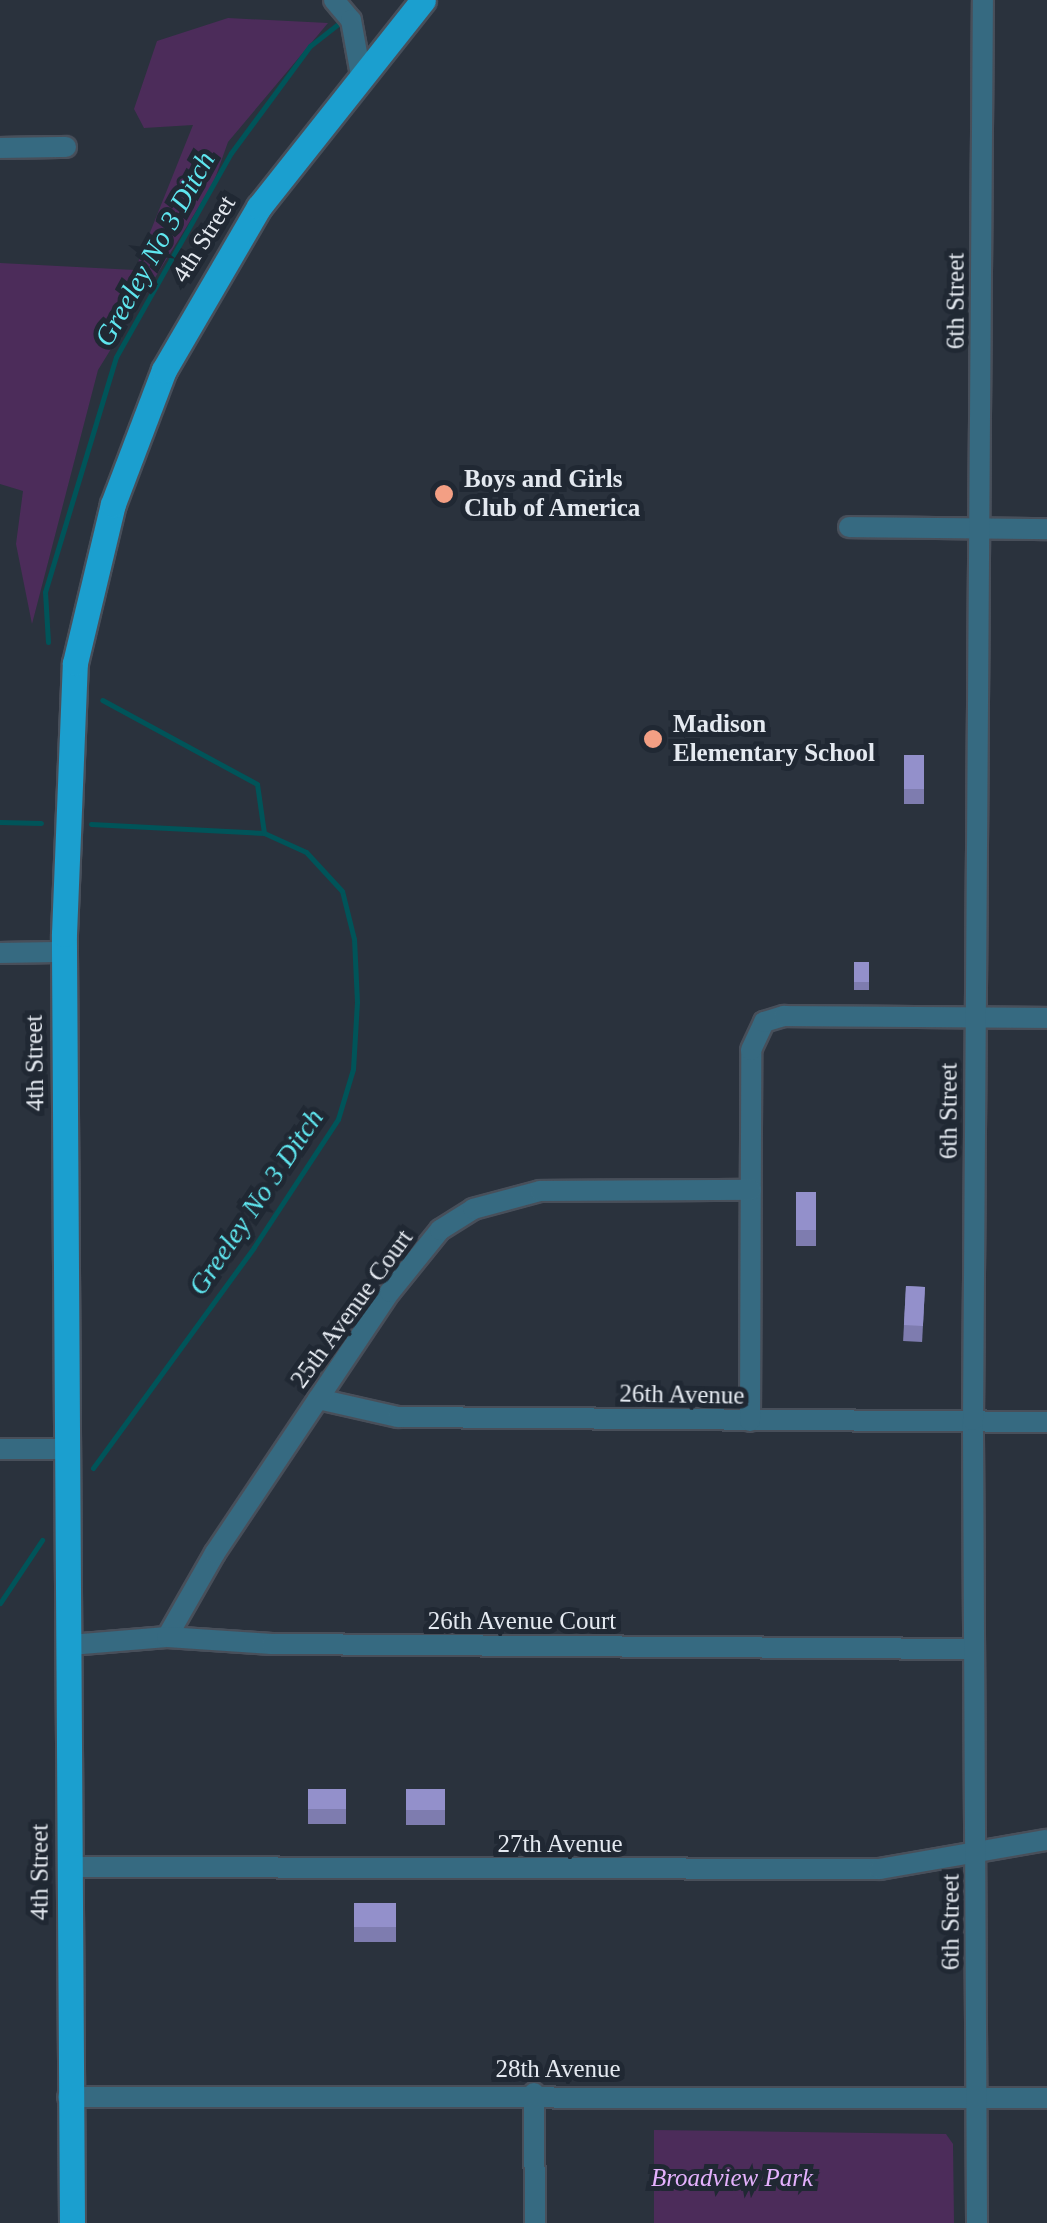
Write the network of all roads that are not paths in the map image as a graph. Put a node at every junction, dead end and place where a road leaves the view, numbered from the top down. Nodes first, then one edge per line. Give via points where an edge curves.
1 (334, 0) edge
2 (424, 0) edge
3 (983, 0) edge
4 (361, 75) junction
5 (66, 147) dead end
6 (0, 148) edge
7 (850, 527) dead end
8 (979, 528) junction
9 (1047, 529) edge
10 (64, 952) junction
11 (0, 953) edge
12 (975, 1017) junction
13 (1047, 1018) edge
14 (752, 1190) junction
15 (318, 1399) junction
16 (973, 1420) junction
17 (750, 1421) junction
18 (1047, 1422) edge
19 (0, 1449) edge
20 (67, 1449) junction
21 (167, 1637) junction
22 (70, 1645) junction
23 (974, 1649) junction
24 (1047, 1840) edge
25 (976, 1852) junction
26 (71, 1867) junction
27 (534, 2094) junction
28 (68, 2097) junction
29 (977, 2097) junction
30 (1047, 2098) edge
31 (72, 2223) edge
32 (535, 2223) edge
33 (978, 2223) edge

1 - 4 street via 351,20
2 - 4 main road, 4th Street
3 - 8 street, 6th Street
4 - 10 main road, 4th Street via 259,207 164,370 122,474 78,640
5 - 6 street
7 - 8 street
8 - 9 street
8 - 12 street, 6th Street
10 - 11 street
10 - 20 main road, 4th Street
12 - 13 street
12 - 14 street via 784,1016 764,1022 754,1043
12 - 16 street, 6th Street
14 - 15 street, 25th Avenue Court via 540,1191 472,1209 415,1256
14 - 17 street
15 - 17 street, 26th Avenue via 398,1417
15 - 21 street, 25th Avenue Court
16 - 17 street, 26th Avenue
16 - 18 street, 26th Avenue
16 - 23 street, 6th Street
19 - 20 street
20 - 22 main road, 4th Street
21 - 22 street, 26th Avenue Court
21 - 23 street, 26th Avenue Court via 272,1644
22 - 26 main road, 4th Street
23 - 25 street, 6th Street
24 - 25 street, 27th Avenue
25 - 26 street, 27th Avenue via 864,1870
25 - 29 street, 6th Street
26 - 28 main road, 4th Street
27 - 28 street, 28th Avenue
27 - 29 street, 28th Avenue
27 - 32 street
28 - 31 main road, 4th Street
29 - 30 street, 28th Avenue
29 - 33 street, 6th Street

